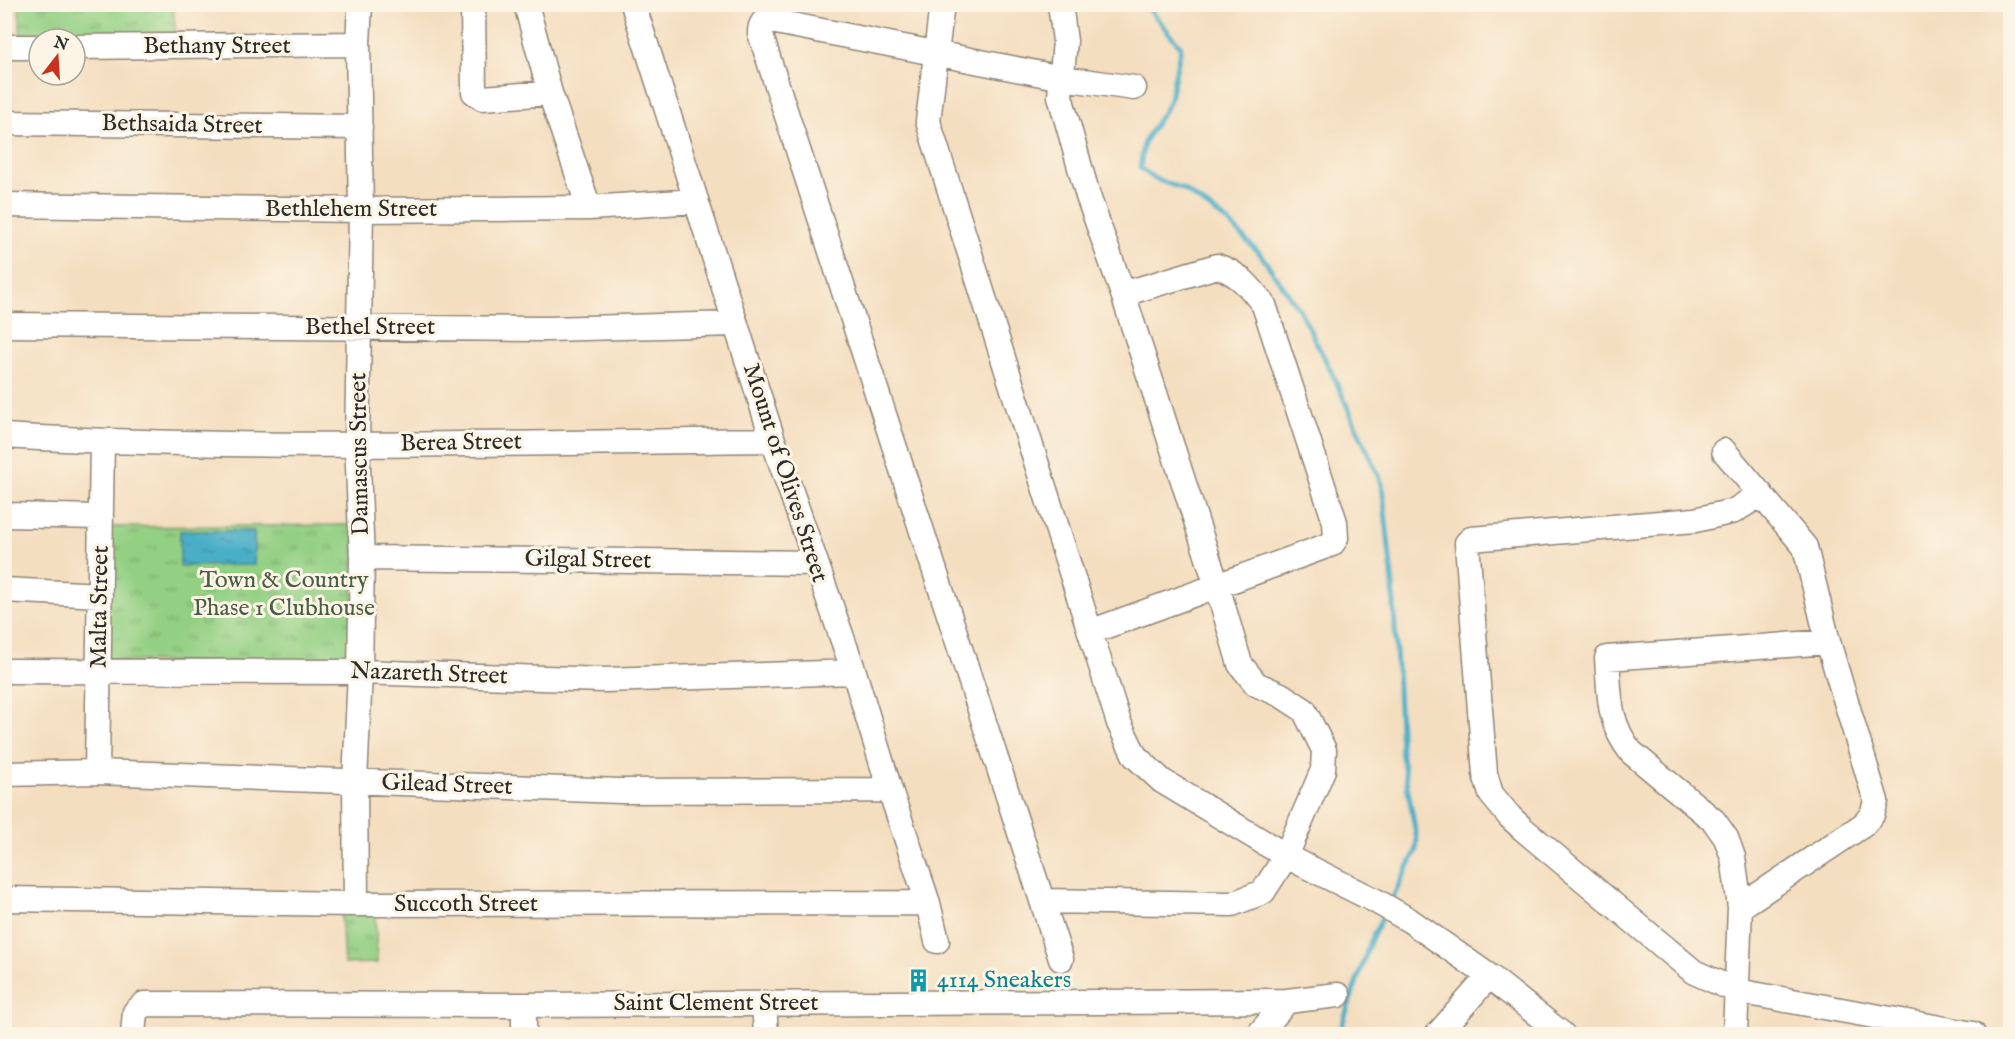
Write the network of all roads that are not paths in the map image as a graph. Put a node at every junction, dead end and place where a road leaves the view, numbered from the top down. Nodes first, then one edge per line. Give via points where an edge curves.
1 (360, 4) edge
2 (473, 4) edge
3 (526, 4) edge
4 (633, 4) edge
5 (942, 4) edge
6 (1060, 4) edge
7 (358, 44) junction
8 (4, 47) edge
9 (27, 47) edge
10 (87, 47) edge
11 (935, 53) junction
12 (1062, 78) junction
13 (1134, 88) dead end
14 (550, 93) junction
15 (4, 123) edge
16 (360, 127) junction
17 (696, 201) junction
18 (4, 206) edge
19 (589, 208) junction
20 (361, 210) junction
21 (1123, 294) junction
22 (736, 324) junction
23 (4, 326) edge
24 (358, 327) junction
25 (4, 436) edge
26 (773, 440) junction
27 (102, 442) junction
28 (357, 444) junction
29 (1724, 451) dead end
30 (1761, 494) junction
31 (4, 515) edge
32 (101, 517) junction
33 (362, 558) junction
34 (815, 563) junction
35 (1217, 586) junction
36 (4, 591) edge
37 (100, 595) junction
38 (1090, 632) junction
39 (1828, 642) junction
40 (4, 671) edge
41 (98, 671) junction
42 (360, 672) junction
43 (854, 672) junction
44 (98, 772) junction
45 (4, 774) edge
46 (355, 782) junction
47 (890, 790) junction
48 (1286, 856) junction
49 (4, 899) edge
50 (1042, 902) junction
51 (928, 903) junction
52 (356, 904) junction
53 (1740, 907) junction
54 (938, 941) dead end
55 (1061, 959) dead end
56 (1489, 976) junction
57 (1737, 991) junction
58 (1338, 995) dead end
59 (1287, 1001) junction
60 (764, 1003) junction
61 (524, 1005) junction
62 (133, 1035) edge
63 (524, 1035) edge
64 (766, 1035) edge
65 (1259, 1035) edge
66 (1438, 1035) edge
67 (1562, 1035) edge
68 (1734, 1035) edge
69 (1973, 1035) edge

1 - 7 street, Damascus Street
2 - 14 street via 474,92 482,98
3 - 14 street
4 - 17 street, Mount of Olives Street
5 - 11 street
6 - 12 street via 1065,41
7 - 10 street, Bethany Street
7 - 16 street, Damascus Street
8 - 9 street
11 - 12 street
11 - 38 street via 930,129
11 - 50 street via 766,20 760,27
12 - 13 street
12 - 21 street via 1060,96 1088,196
14 - 19 street
15 - 16 street, Bethsaida Street
16 - 20 street, Damascus Street
17 - 19 street, Bethlehem Street
17 - 22 street, Mount of Olives Street
18 - 20 street, Bethlehem Street
19 - 20 street, Bethlehem Street
20 - 24 street, Damascus Street
21 - 35 street
21 - 35 street via 1217,266 1242,278 1264,305 1332,512 1337,530 1332,544
22 - 24 street, Bethel Street
22 - 26 street, Mount of Olives Street
23 - 24 street, Bethel Street
24 - 28 street, Damascus Street
25 - 27 street, Berea Street
26 - 28 street, Berea Street
26 - 34 street, Mount of Olives Street
27 - 28 street, Berea Street
27 - 32 street, Malta Street
28 - 33 street, Damascus Street
29 - 30 street
30 - 39 street via 1805,547
30 - 57 street via 1734,511 1695,520 1472,539 1466,548 1485,774 1491,794 1523,829 1694,972
31 - 32 street
32 - 37 street, Malta Street
33 - 34 street, Gilgal Street
33 - 42 street, Damascus Street
34 - 43 street, Mount of Olives Street
35 - 38 street
35 - 48 street via 1240,664 1256,684 1304,710 1324,750 1323,770
36 - 37 street
37 - 41 street, Malta Street
38 - 48 street via 1119,723 1135,756 1162,781
39 - 53 street via 1873,787 1872,815 1863,825
39 - 53 street via 1607,658 1611,716 1620,738 1631,752 1714,821 1733,857
40 - 41 street, Nazareth Street
41 - 42 street, Nazareth Street
41 - 44 street, Malta Street
42 - 43 street, Nazareth Street via 604,680
42 - 46 street, Damascus Street
43 - 47 street, Mount of Olives Street
44 - 45 street, Gilead Street
44 - 46 street, Gilead Street
46 - 47 street, Gilead Street via 621,791
46 - 52 street, Damascus Street
47 - 51 street, Mount of Olives Street
48 - 50 street via 1263,892 1232,904
48 - 56 street via 1409,920
49 - 52 street, Succoth Street
50 - 55 street
51 - 52 street, Succoth Street
51 - 54 street, Mount of Olives Street
53 - 57 street
56 - 66 street
56 - 67 street
57 - 68 street
57 - 69 street
58 - 59 street, Saint Clement Street
59 - 60 street, Saint Clement Street
59 - 65 street
60 - 61 street, Saint Clement Street
60 - 64 street
61 - 62 street, Saint Clement Street via 144,1004 135,1012
61 - 63 street

